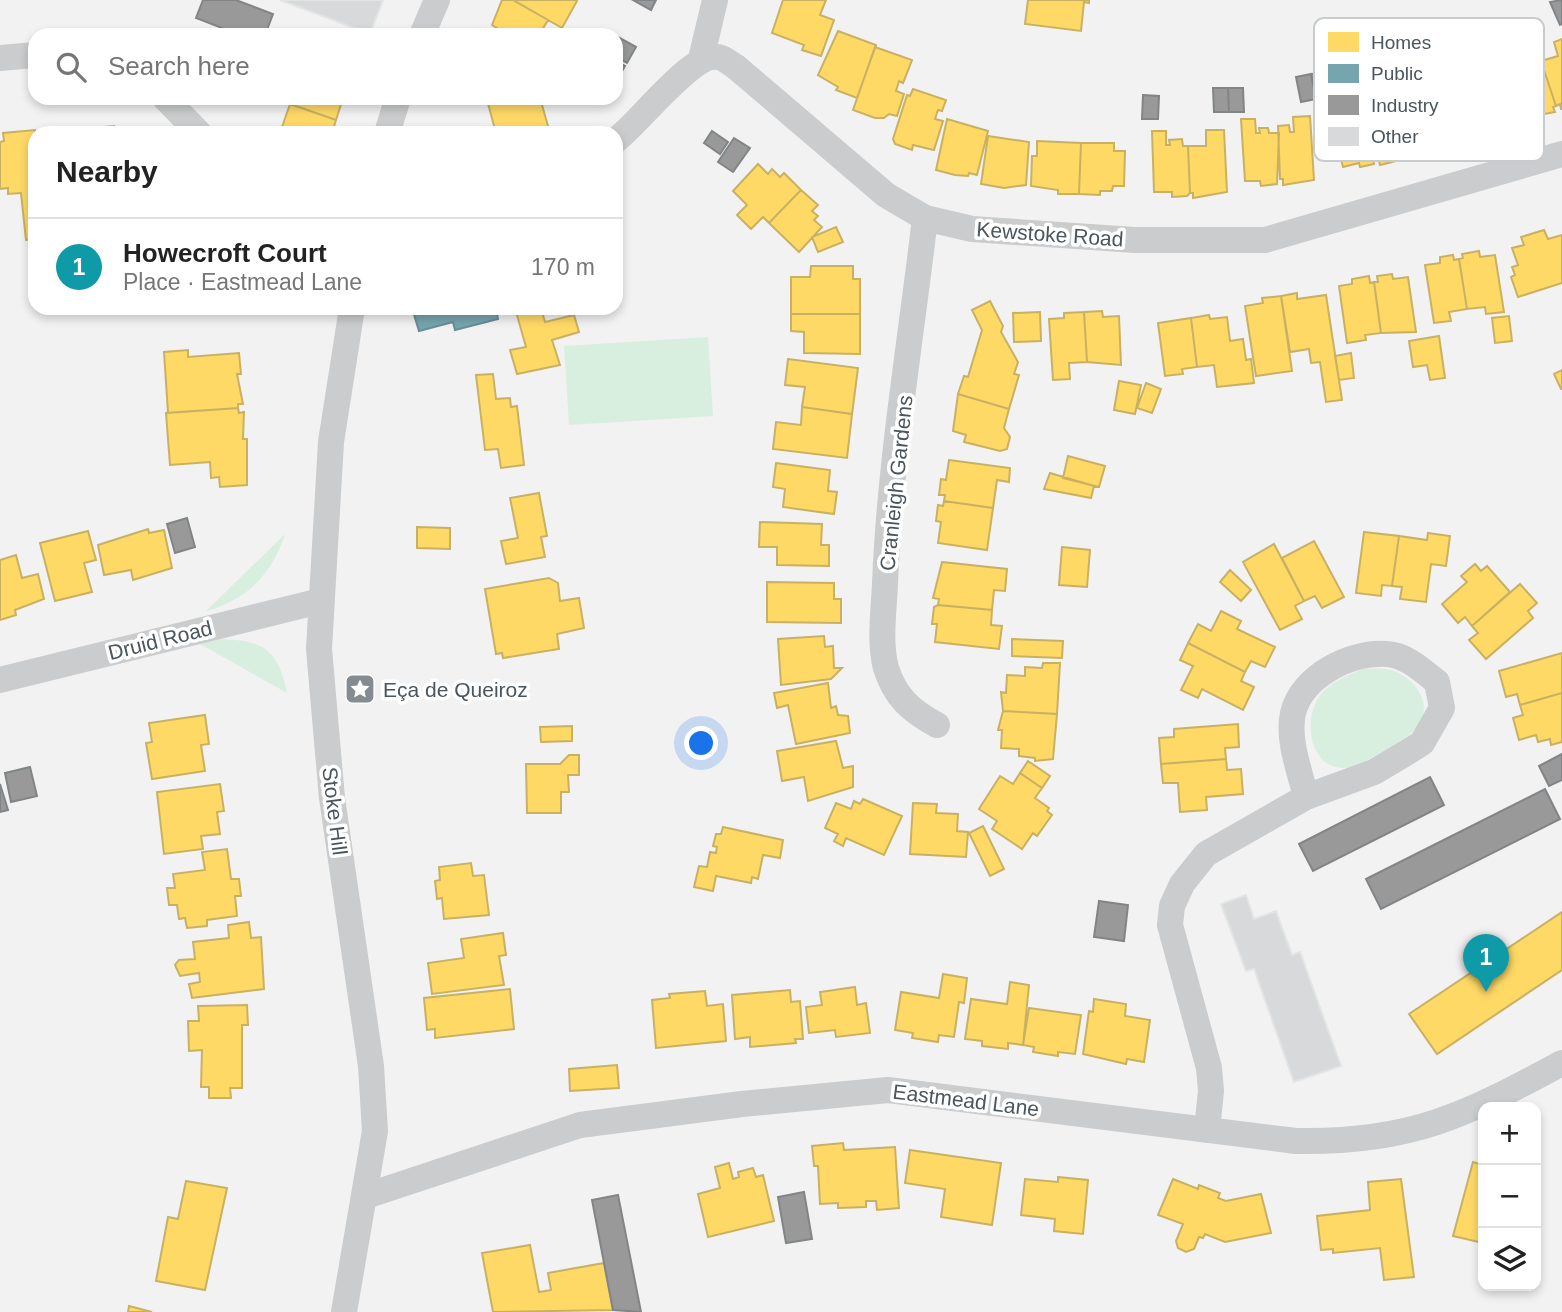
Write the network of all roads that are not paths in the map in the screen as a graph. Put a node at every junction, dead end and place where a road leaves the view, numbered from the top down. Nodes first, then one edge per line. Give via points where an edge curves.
1 (437, 0) edge
2 (715, 0) edge
3 (425, 28) edge
4 (28, 56) edge
5 (0, 58) edge
6 (701, 59) junction
7 (172, 105) edge
8 (396, 105) edge
9 (192, 126) edge
10 (389, 126) edge
11 (623, 135) edge
12 (1562, 155) edge
13 (1544, 160) edge
14 (1541, 161) edge
15 (925, 218) junction
16 (351, 315) edge
17 (320, 601) junction
18 (0, 680) edge
19 (937, 725) dead end
20 (1306, 797) junction
21 (1562, 1063) edge
22 (1208, 1130) junction
23 (366, 1196) junction
24 (344, 1312) edge

1 - 3 street
2 - 6 street
4 - 5 street
6 - 11 street
6 - 15 street, Kewstoke Road via 718,57 736,67 886,195
7 - 9 street
8 - 10 street
12 - 13 street, Kewstoke Road
14 - 15 street, Kewstoke Road via 1265,240 1050,236 972,229
15 - 19 street, Cranleigh Gardens via 887,541 883,638 886,666 896,693 913,711
16 - 17 street, Stoke Hill via 331,442
17 - 18 street, Druid Road
17 - 23 street, Stoke Hill via 319,649 332,798 371,1066 374,1131
20 - 20 street via 1374,772 1422,743 1442,708 1437,682 1413,663 1388,654 1360,656 1335,666 1303,691 1293,714 1293,740
20 - 22 street via 1206,854 1182,884 1172,906 1172,942 1209,1068
21 - 22 street, Eastmead Lane via 1480,1107 1410,1132 1349,1142
22 - 23 street, Eastmead Lane via 888,1090 580,1125
23 - 24 street, Stoke Hill

